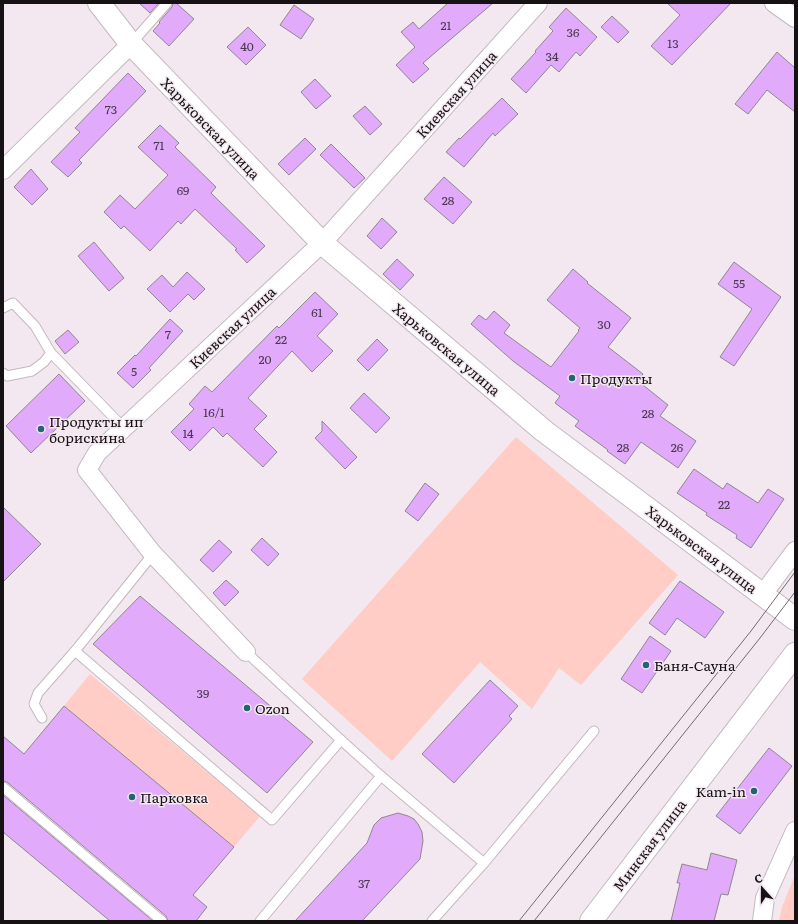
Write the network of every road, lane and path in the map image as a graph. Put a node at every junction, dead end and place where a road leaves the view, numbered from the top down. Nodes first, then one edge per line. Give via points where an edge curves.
1 (99, 3) edge
2 (167, 3) edge
3 (538, 3) edge
4 (774, 3) edge
5 (795, 18) edge
6 (130, 44) junction
7 (3, 170) edge
8 (322, 243) junction
9 (3, 308) edge
10 (51, 354) junction
11 (3, 373) edge
12 (124, 428) junction
13 (795, 551) edge
14 (153, 554) junction
15 (763, 594) junction
16 (795, 619) edge
17 (75, 651) junction
18 (246, 652) joint
19 (795, 654) edge
20 (42, 718) dead end
21 (594, 731) dead end
22 (341, 740) junction
23 (381, 776) junction
24 (3, 787) edge
25 (795, 831) edge
26 (484, 863) junction
27 (162, 921) edge
28 (260, 921) edge
29 (432, 921) edge
30 (591, 921) edge
31 (762, 921) edge

1 - 6 street, Харьковская улица
2 - 6 lane
3 - 8 street, Киевская улица
4 - 5 street
6 - 7 street
6 - 8 street, Харьковская улица
8 - 12 street, Киевская улица
8 - 15 street, Харьковская улица via 544,431
9 - 10 lane via 13,303 35,326
10 - 11 lane via 32,371 7,376
10 - 12 lane
12 - 14 street, Киевская улица via 97,452 87,470
13 - 15 street
14 - 17 lane
14 - 18 street, Киевская улица
15 - 16 street, Харьковская улица
17 - 20 lane via 38,693 34,704
17 - 22 lane via 272,820
18 - 22 lane
19 - 30 street, Минская улица
21 - 26 lane
22 - 23 lane
23 - 26 lane
23 - 28 lane
24 - 27 lane
25 - 31 street via 765,898
26 - 29 lane

